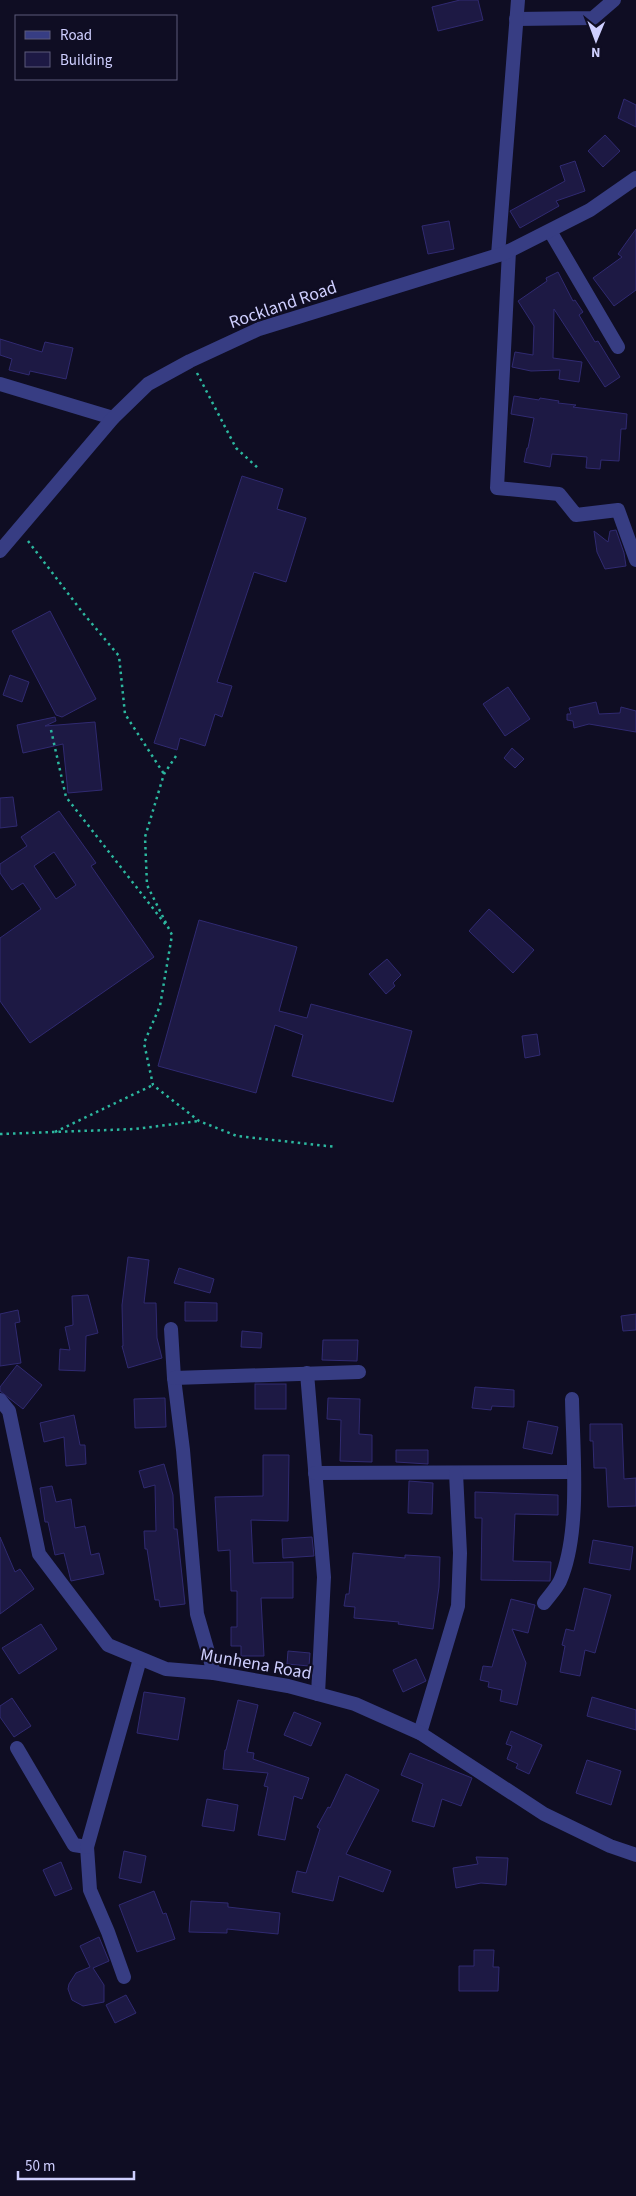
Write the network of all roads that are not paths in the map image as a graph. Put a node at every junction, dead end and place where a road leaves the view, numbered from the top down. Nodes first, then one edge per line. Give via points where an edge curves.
1 (518, 0) edge
2 (614, 0) edge
3 (516, 19) junction
4 (636, 178) edge
5 (550, 231) junction
6 (504, 253) junction
7 (618, 347) dead end
8 (0, 384) edge
9 (114, 418) junction
10 (0, 551) edge
11 (636, 560) edge
12 (171, 1329) dead end
13 (358, 1372) dead end
14 (307, 1373) junction
15 (174, 1378) junction
16 (572, 1399) dead end
17 (0, 1400) edge
18 (573, 1472) junction
19 (316, 1473) junction
20 (456, 1473) junction
21 (544, 1603) dead end
22 (140, 1659) junction
23 (214, 1673) junction
24 (318, 1694) junction
25 (420, 1733) junction
26 (17, 1748) dead end
27 (87, 1846) junction
28 (636, 1855) edge
29 (124, 1977) dead end

1 - 3 street
2 - 3 street via 593,18
3 - 6 street
4 - 5 street, Rockland Road via 590,210
5 - 6 street, Rockland Road
5 - 7 street
6 - 9 street, Rockland Road via 259,329 190,360 148,384
6 - 11 street via 497,488 559,494 576,515 618,510
8 - 9 street
9 - 10 street, Rockland Road
12 - 15 street
13 - 14 street
14 - 15 street
14 - 19 street
15 - 23 street via 184,1450 197,1614
16 - 18 street
17 - 22 street, Munhena Road via 9,1412 39,1554 108,1645
18 - 20 street
18 - 21 street via 573,1517 568,1551 560,1582
19 - 20 street
19 - 24 street via 324,1577
20 - 25 street via 460,1554 458,1606
22 - 23 street, Munhena Road via 166,1669
22 - 27 street
23 - 24 street, Munhena Road
24 - 25 street, Munhena Road via 355,1704
25 - 28 street, Munhena Road via 544,1814
26 - 27 street via 74,1845
27 - 29 street via 90,1890

